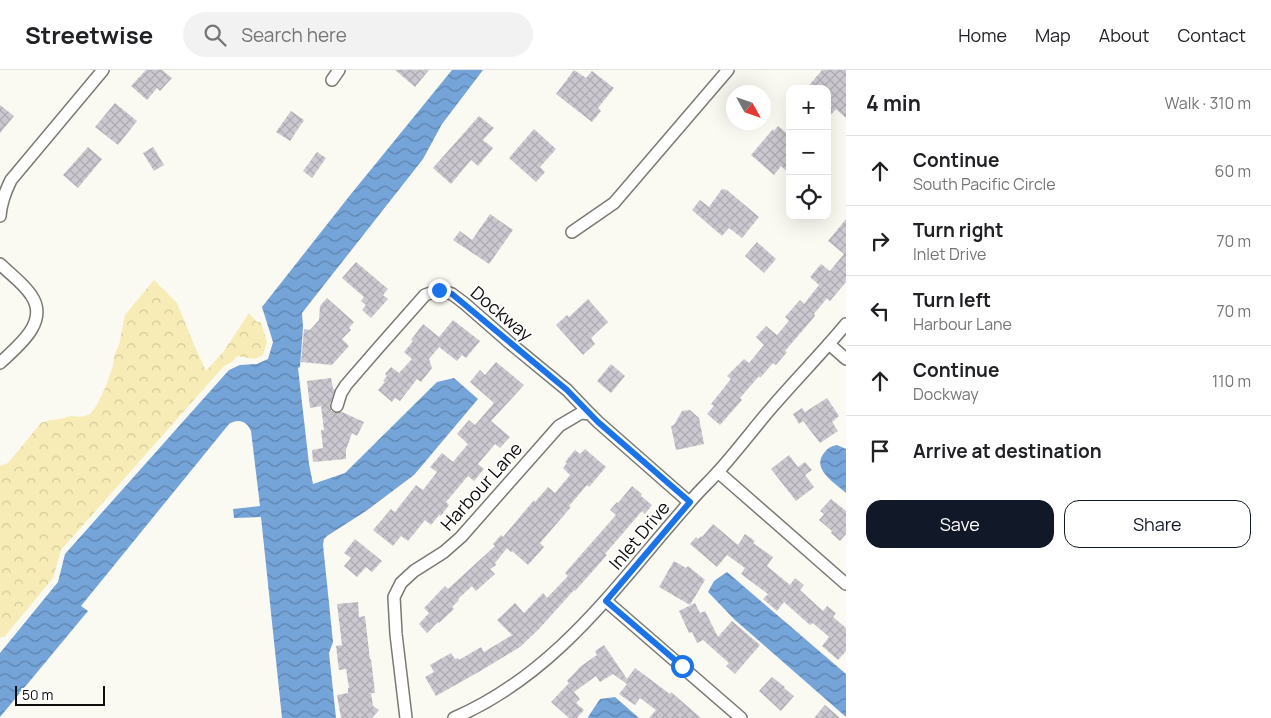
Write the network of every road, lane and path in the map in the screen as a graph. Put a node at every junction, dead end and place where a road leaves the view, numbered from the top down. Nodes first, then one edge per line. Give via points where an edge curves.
1 (103, 70) edge
2 (339, 70) edge
3 (728, 70) edge
4 (332, 80) dead end
5 (0, 216) edge
6 (572, 232) dead end
7 (0, 264) edge
8 (846, 324) edge
9 (829, 344) junction
10 (846, 359) edge
11 (0, 363) edge
12 (337, 406) dead end
13 (590, 414) junction
14 (718, 472) junction
15 (690, 502) junction
16 (846, 584) edge
17 (606, 601) junction
18 (406, 718) edge
19 (454, 718) edge
20 (741, 718) edge

1 - 5 street via 11,180
2 - 4 street
3 - 6 street via 614,203
7 - 11 street via 32,295 38,310 36,324
8 - 9 street, Inlet Drive
9 - 10 street
9 - 14 street, Inlet Drive
12 - 13 street, Dockway via 346,385 379,347 425,295 439,290 464,303 567,390
13 - 15 street
13 - 18 street, Harbour Lane via 581,413 559,426 461,537 401,583 394,597
14 - 15 street, Inlet Drive
14 - 16 street
15 - 17 street, Inlet Drive
17 - 19 street, Inlet Drive via 537,668 499,694
17 - 20 street

